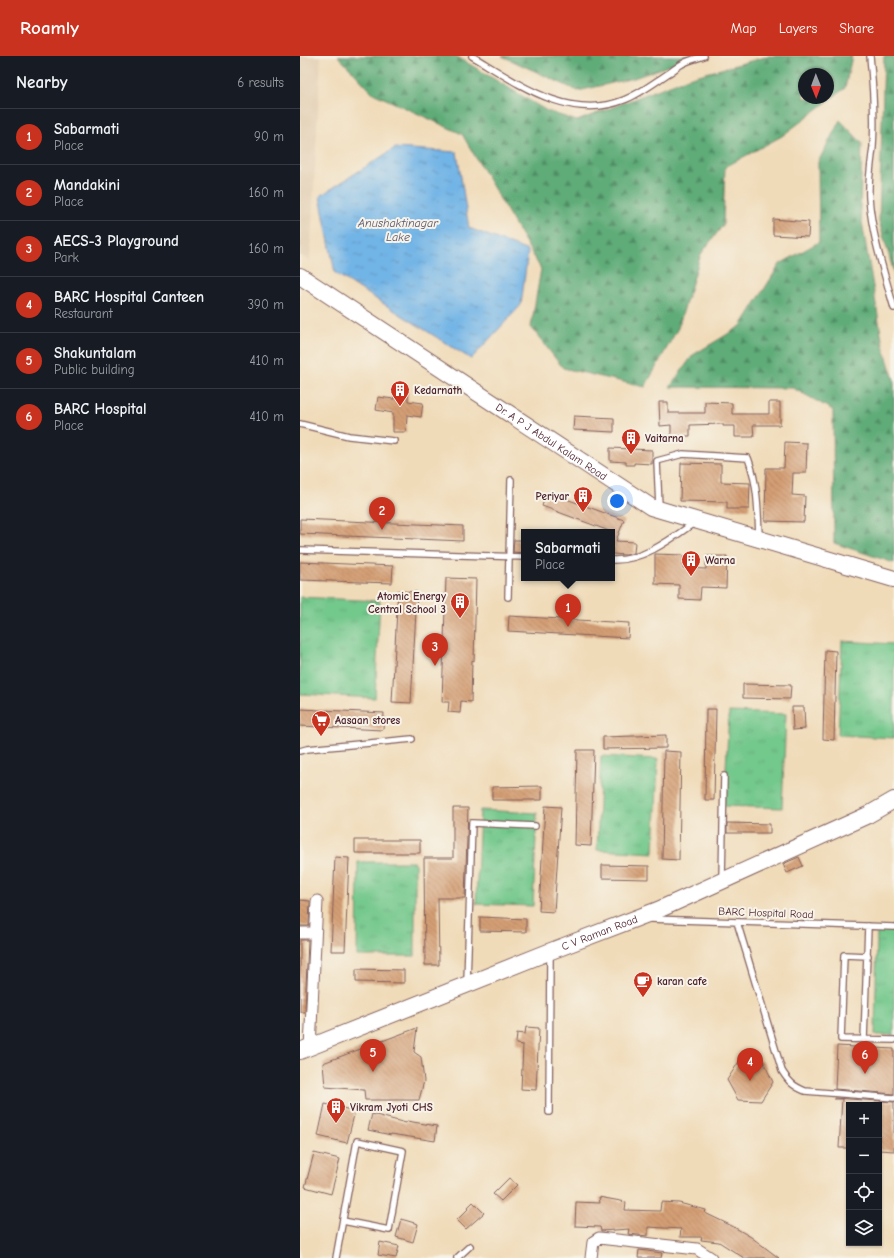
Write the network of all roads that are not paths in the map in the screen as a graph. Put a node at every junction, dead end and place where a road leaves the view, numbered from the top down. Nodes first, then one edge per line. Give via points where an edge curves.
1 (472, 56) edge
2 (704, 56) edge
3 (870, 56) edge
4 (300, 276) edge
5 (894, 308) edge
6 (300, 424) edge
7 (394, 441) dead end
8 (511, 480) dead end
9 (659, 509) junction
10 (698, 520) junction
11 (758, 538) junction
12 (300, 550) edge
13 (509, 557) junction
14 (521, 557) edge
15 (615, 560) edge
16 (894, 579) edge
17 (508, 597) dead end
18 (412, 739) dead end
19 (300, 752) edge
20 (724, 776) dead end
21 (894, 800) edge
22 (535, 826) dead end
23 (722, 881) junction
24 (317, 901) dead end
25 (638, 918) junction
26 (737, 922) junction
27 (868, 926) junction
28 (894, 927) edge
29 (300, 933) edge
30 (316, 933) junction
31 (550, 951) junction
32 (868, 956) junction
33 (467, 984) junction
34 (864, 1040) junction
35 (894, 1040) edge
36 (305, 1049) edge
37 (894, 1098) edge
38 (549, 1112) dead end
39 (343, 1221) junction
40 (470, 1246) dead end
41 (336, 1258) edge
42 (458, 1258) edge
43 (591, 1258) edge
44 (711, 1258) edge

1 - 2 lane via 534,92 559,102 584,106 600,106 624,100 684,63
3 - 5 lane via 874,95 869,198 876,245
4 - 9 street, Dr. A P J Abdul Kalam Road via 651,507
6 - 7 lane via 349,436
8 - 13 lane
9 - 10 street, Dr. A P J Abdul Kalam Road
9 - 11 lane via 657,461 684,454 748,458 757,498
10 - 11 street, Dr. A P J Abdul Kalam Road
10 - 15 lane via 667,543 641,556
11 - 16 street, Dr. A P J Abdul Kalam Road
12 - 13 lane
13 - 14 lane
13 - 17 lane
18 - 19 lane via 307,749
20 - 23 lane
21 - 23 street, C V Raman Road via 868,815
22 - 33 lane via 472,823
23 - 25 street, C V Raman Road
24 - 30 street
25 - 26 lane, BARC Hospital Road
25 - 31 street, C V Raman Road
26 - 27 lane, BARC Hospital Road
26 - 37 lane via 782,1071 790,1083 805,1091
27 - 28 lane, BARC Hospital Road
27 - 32 lane
29 - 30 street
30 - 36 street
31 - 33 street, C V Raman Road
31 - 38 lane
32 - 34 lane
32 - 34 lane via 844,955 841,1039
33 - 36 street, C V Raman Road
34 - 35 lane
39 - 39 lane via 357,1141 403,1151 389,1230
39 - 41 lane
40 - 42 lane
43 - 44 street via 593,1242 599,1238 698,1249

